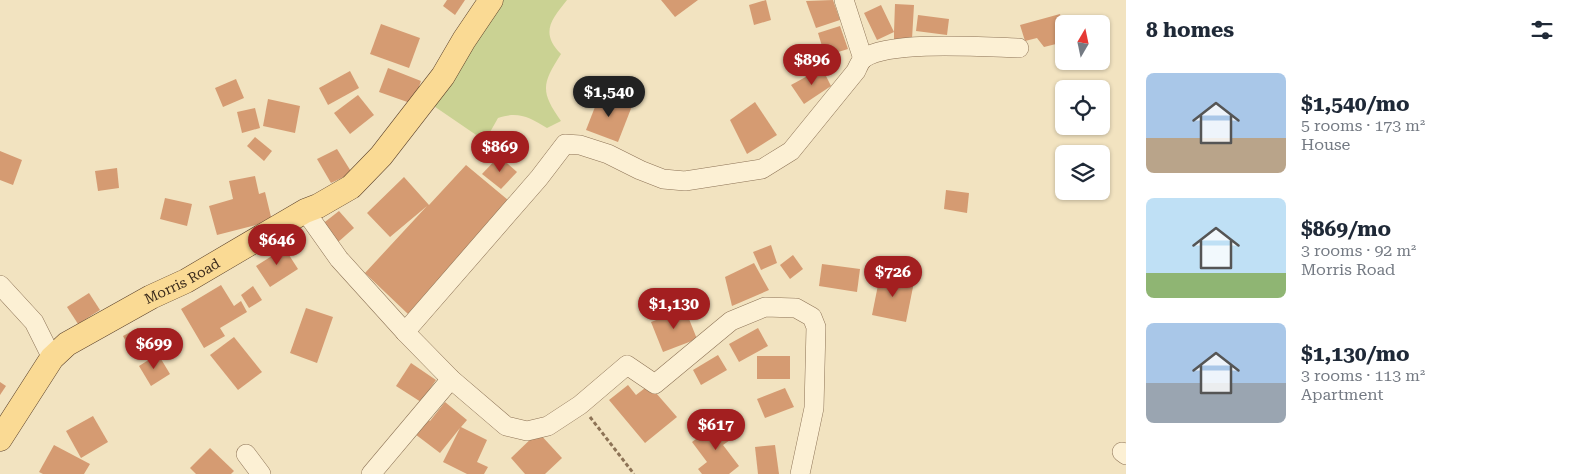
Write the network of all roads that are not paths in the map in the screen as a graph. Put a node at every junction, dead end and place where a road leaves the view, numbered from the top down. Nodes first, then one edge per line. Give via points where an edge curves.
1 (491, 0) edge
2 (844, 0) edge
3 (1019, 48) dead end
4 (862, 59) junction
5 (305, 211) junction
6 (0, 285) edge
7 (405, 332) junction
8 (52, 358) junction
9 (451, 379) junction
10 (0, 439) edge
11 (246, 454) dead end
12 (260, 474) edge
13 (371, 474) edge
14 (800, 474) edge

1 - 5 main road, Morris Road via 443,76 380,156 351,187
2 - 4 street
3 - 4 street via 914,47 880,51
4 - 7 street via 856,71 791,151 762,169 685,181 662,179 608,154 565,144
5 - 7 street via 339,260
5 - 8 main road, Morris Road via 186,281 66,344
6 - 8 street via 34,322
7 - 9 street
8 - 10 main road, Morris Road
9 - 13 street
9 - 14 street via 506,426 527,431 548,426 580,405 627,365 655,384 731,321 765,308 796,308 812,318 816,327 814,408
11 - 12 street

